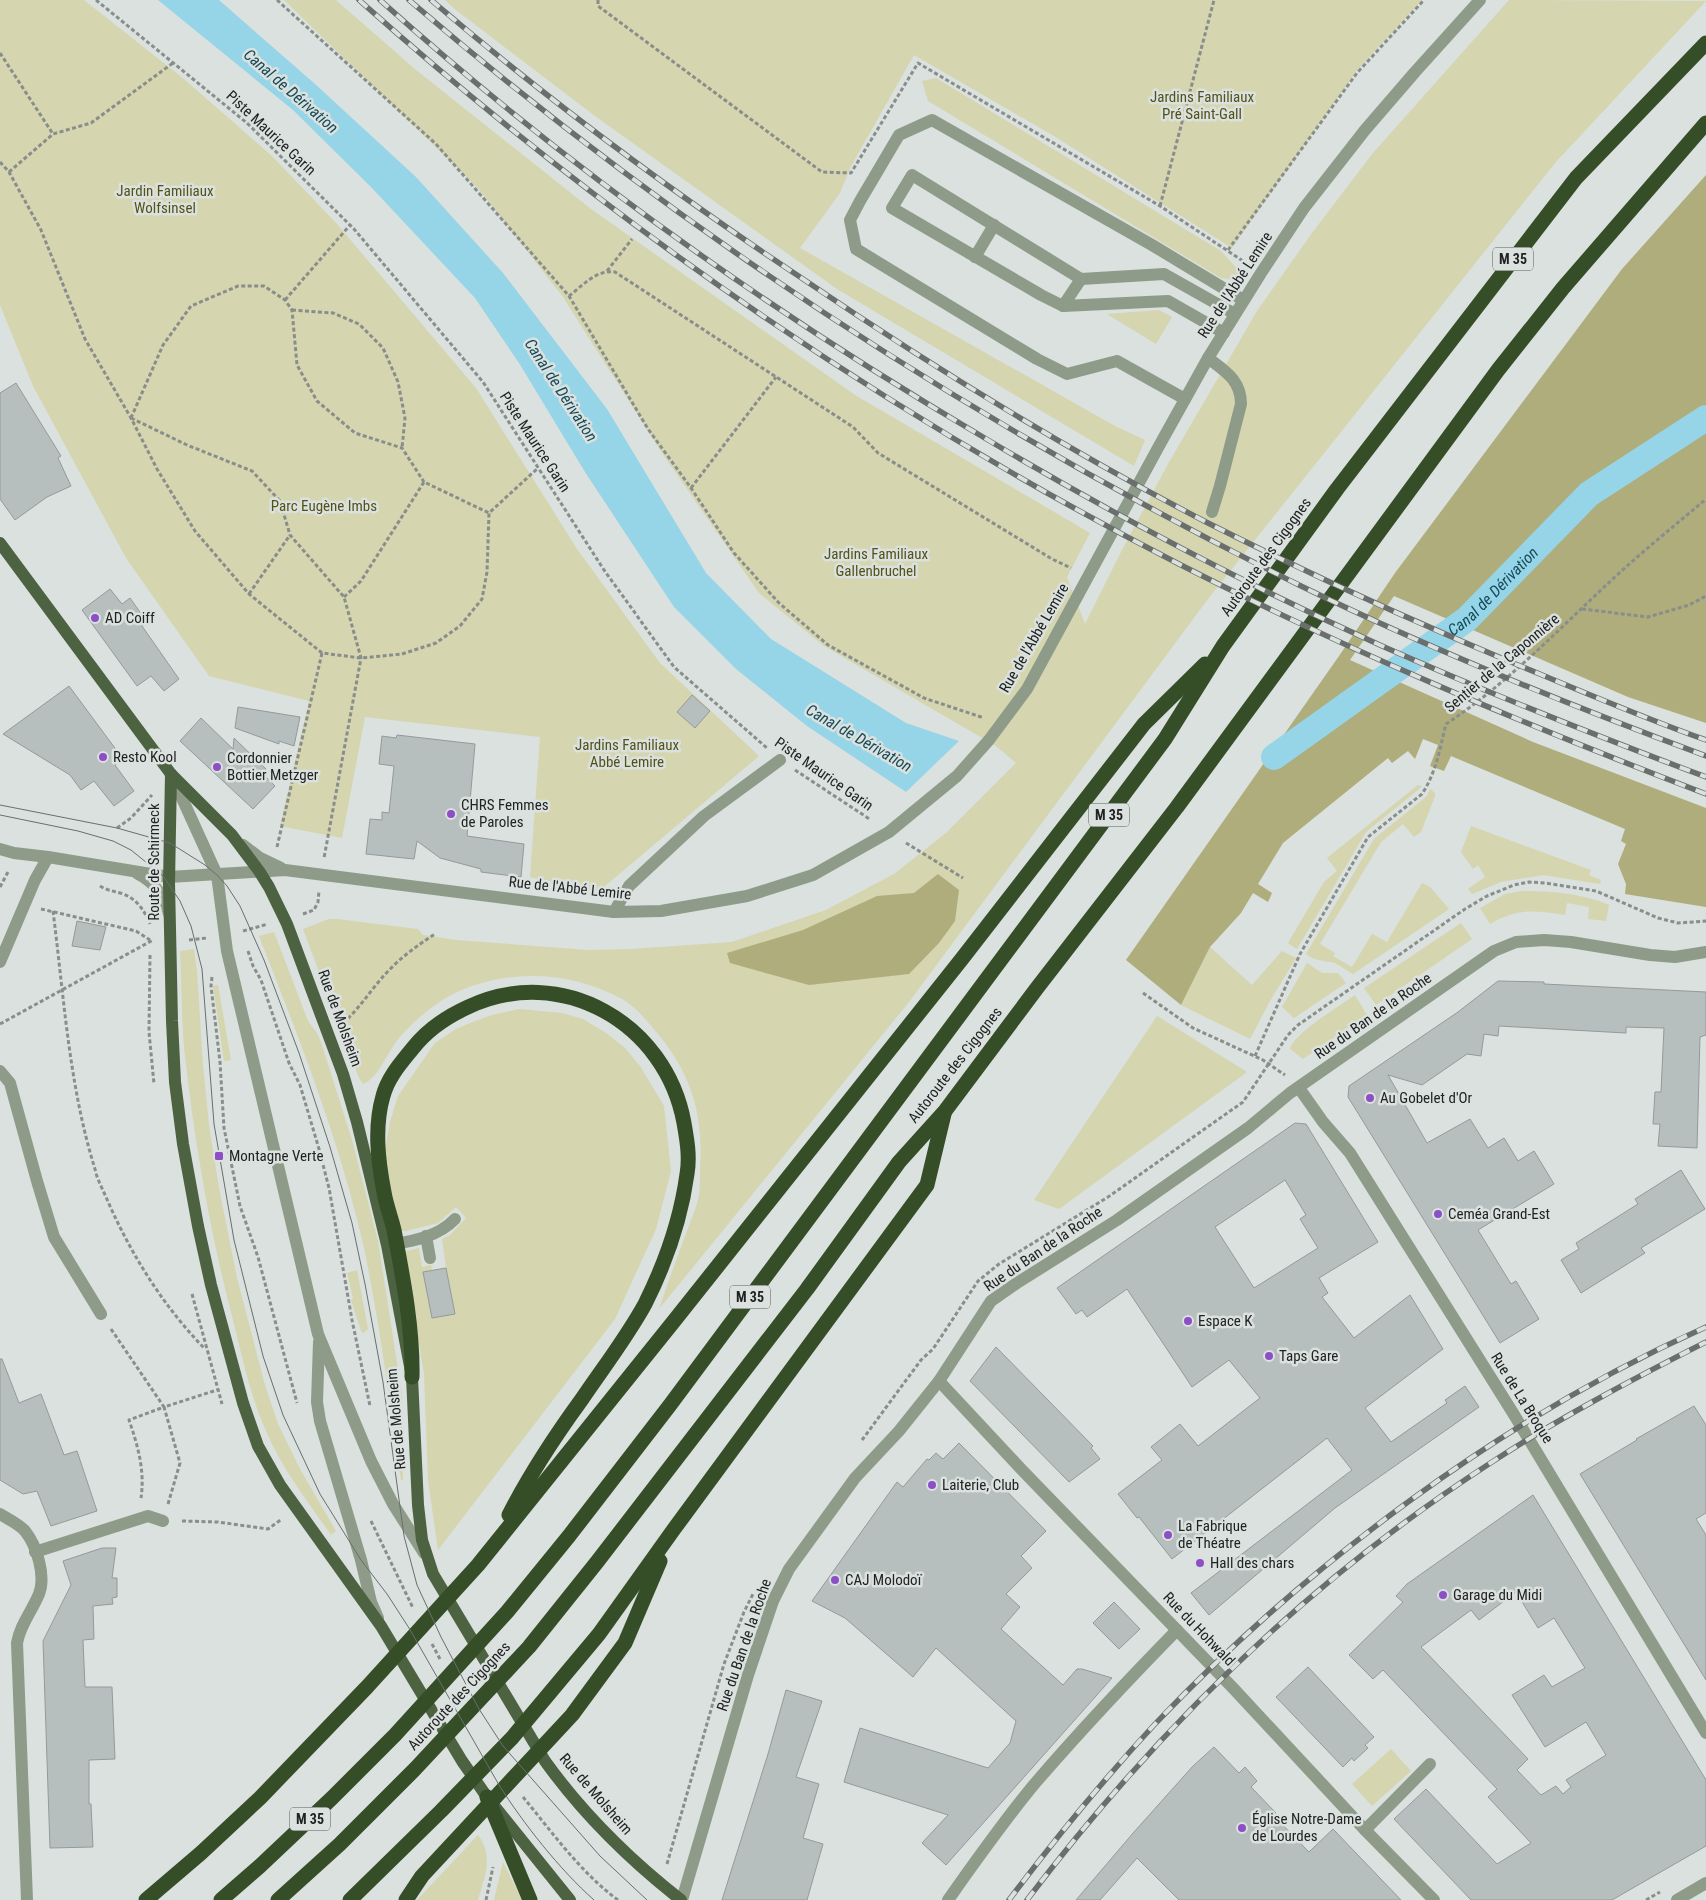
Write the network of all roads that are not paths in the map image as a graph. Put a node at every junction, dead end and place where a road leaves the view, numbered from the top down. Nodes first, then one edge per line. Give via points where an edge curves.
1 (1480, 0) edge
2 (1706, 43) edge
3 (1706, 123) edge
4 (994, 225) junction
5 (975, 257) junction
6 (1081, 279) junction
7 (1243, 300) junction
8 (1063, 306) junction
9 (1235, 314) junction
10 (1224, 333) junction
11 (1208, 358) junction
12 (1185, 399) junction
13 (1212, 512) dead end
14 (0, 544) edge
15 (1225, 643) junction
16 (780, 760) road end
17 (171, 774) junction
18 (232, 836) junction
19 (0, 849) edge
20 (48, 857) junction
21 (286, 870) junction
22 (259, 871) junction
23 (131, 872) junction
24 (217, 875) junction
25 (169, 877) junction
26 (614, 912) junction
27 (170, 920) junction
28 (1704, 953) edge
29 (0, 962) edge
30 (0, 1071) edge
31 (1298, 1088) junction
32 (945, 1111) junction
33 (455, 1219) dead end
34 (426, 1236) junction
35 (392, 1244) junction
36 (430, 1258) dead end
37 (100, 1314) road end
38 (318, 1334) junction
39 (412, 1377) joint
40 (939, 1381) junction
41 (0, 1514) edge
42 (163, 1521) road end
43 (674, 1529) junction
44 (493, 1545) junction
45 (35, 1552) junction
46 (427, 1557) junction
47 (381, 1626) junction
48 (1177, 1630) junction
49 (1706, 1733) edge
50 (1430, 1764) dead end
51 (487, 1797) junction
52 (1365, 1830) junction
53 (1706, 1883) edge
54 (27, 1900) edge
55 (146, 1900) edge
56 (221, 1900) edge
57 (278, 1900) edge
58 (350, 1900) edge
59 (406, 1900) edge
60 (530, 1900) edge
61 (570, 1900) edge
62 (681, 1900) edge
63 (948, 1900) edge
64 (1434, 1900) edge
65 (1677, 1900) edge

1 - 7 street, Rue de l'Abbé Lemire via 1365,130 1304,208
2 - 15 highway, Autoroute des Cigognes / M 35 via 1576,178 1337,489
3 - 32 highway, Autoroute des Cigognes / M 35 via 1563,288 1498,370 1176,808
4 - 5 street
4 - 5 street via 912,175 892,208
4 - 6 street
5 - 8 street
6 - 8 street
6 - 9 street via 1164,274
7 - 9 street, Rue de l'Abbé Lemire
7 - 12 street via 932,120 899,135 860,201 850,220 856,250 1067,374 1117,362
8 - 10 street via 1168,301
9 - 10 street, Rue de l'Abbé Lemire
10 - 11 street, Rue de l'Abbé Lemire
11 - 12 street, Rue de l'Abbé Lemire
11 - 13 street via 1232,376 1241,394
12 - 26 street, Rue de l'Abbé Lemire via 1027,689 956,776 889,832 813,875 747,896 660,911
14 - 17 main road
15 - 44 highway via 1144,724 961,960
15 - 56 highway, Autoroute des Cigognes / M 35 via 1159,748 575,1528 507,1612 395,1735
16 - 26 street via 704,816 629,886
17 - 18 main road
17 - 24 street
17 - 25 main road, Route de Schirmeck
18 - 21 street, Rue de l'Abbé Lemire via 272,866
18 - 22 main road
19 - 20 street, Rue de l'Abbé Lemire
20 - 23 street, Rue de l'Abbé Lemire
20 - 29 street
21 - 22 street, Rue de l'Abbé Lemire
21 - 26 street, Rue de l'Abbé Lemire
22 - 24 street, Rue de l'Abbé Lemire
22 - 35 main road, Rue de Molsheim via 284,918 343,1074
23 - 25 street, Rue de l'Abbé Lemire
23 - 27 street via 154,886 164,900
24 - 25 street, Rue de l'Abbé Lemire
24 - 38 street via 224,935
25 - 27 main road, Route de Schirmeck
27 - 47 main road, Route de Schirmeck via 175,1082 184,1144 211,1285 243,1403 269,1468
28 - 31 street, Rue du Ban de la Roche via 1675,957 1571,942 1516,942 1494,951
30 - 37 street via 10,1083 54,1236
31 - 40 street, Rue du Ban de la Roche via 1248,1128 1125,1214 991,1301
31 - 49 street, Rue de La Broque via 1350,1153 1513,1413
32 - 43 highway via 927,1184
32 - 57 highway, Autoroute des Cigognes / M 35 via 899,1162 807,1289 529,1647 415,1769
33 - 34 street via 446,1228
34 - 35 street
34 - 36 street
35 - 39 highway via 412,1350
35 - 44 highway via 377,1132 383,1093 395,1071 421,1039 443,1020 501,995 544,992 586,1002 618,1018 645,1042 676,1090 688,1141 688,1173 667,1253 644,1305 525,1484
38 - 46 street via 371,1461 393,1504
38 - 47 street via 317,1402 320,1421 371,1602
39 - 46 main road, Rue de Molsheim via 418,1505
40 - 48 street, Rue du Hohwald
40 - 62 street, Rue du Ban de la Roche via 855,1478 789,1569 773,1601
41 - 45 street via 25,1531
42 - 45 street via 148,1516
43 - 58 highway via 599,1634 512,1738
43 - 59 highway via 625,1643 572,1715 422,1876
44 - 55 highway via 367,1687 260,1798
45 - 54 street via 42,1582 20,1629 17,1643
46 - 62 main road, Rue de Molsheim via 438,1583 564,1788 600,1828
47 - 51 main road
48 - 52 street, Rue du Hohwald
48 - 63 street via 1037,1782 992,1837
50 - 52 street
51 - 60 highway
51 - 61 main road
52 - 64 street, Rue du Hohwald
53 - 65 street

